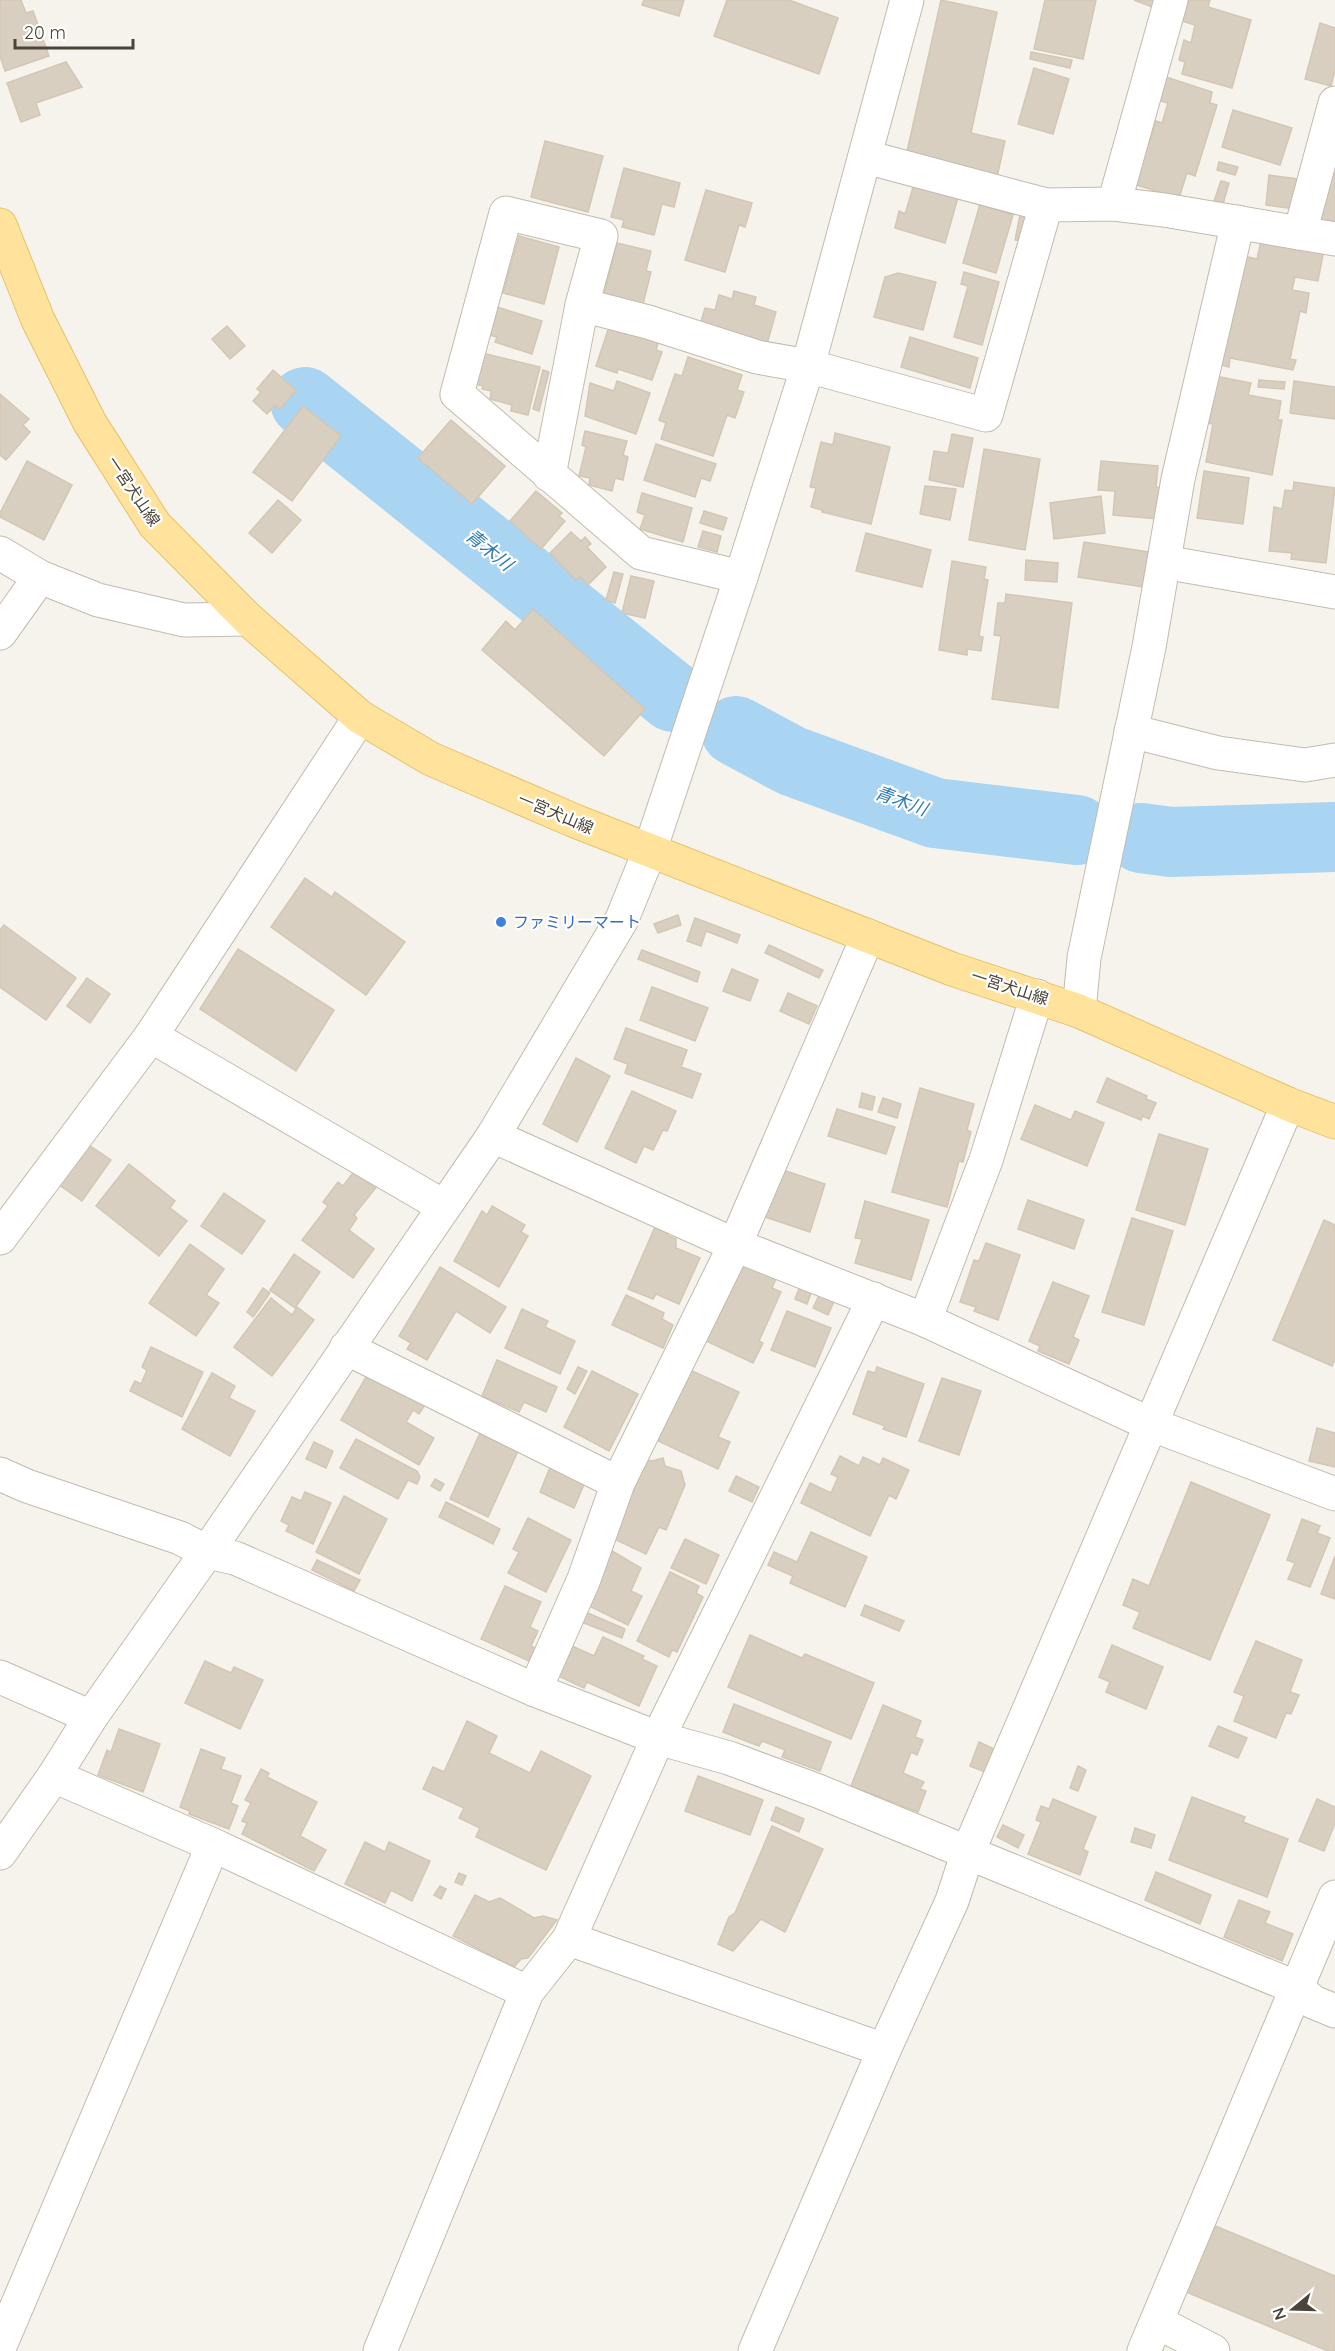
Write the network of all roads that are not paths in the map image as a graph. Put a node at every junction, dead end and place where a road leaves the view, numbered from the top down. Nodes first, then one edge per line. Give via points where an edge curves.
1 (907, 0) edge
2 (1170, 0) edge
3 (1335, 103) edge
4 (866, 157) junction
5 (1114, 204) junction
6 (1046, 205) junction
7 (1238, 222) junction
8 (0, 225) edge
9 (1300, 233) junction
10 (1335, 239) edge
11 (582, 304) junction
12 (808, 366) junction
13 (549, 475) junction
14 (0, 553) edge
15 (1164, 562) junction
16 (40, 577) junction
17 (741, 577) junction
18 (1335, 592) edge
19 (248, 619) junction
20 (0, 633) edge
21 (360, 717) junction
22 (1131, 730) junction
23 (1335, 760) edge
24 (650, 850) junction
25 (868, 936) junction
26 (1037, 996) junction
27 (1079, 1011) junction
28 (151, 1036) junction
29 (1288, 1104) junction
30 (1335, 1122) edge
31 (493, 1136) junction
32 (443, 1206) junction
33 (0, 1238) edge
34 (735, 1245) junction
35 (874, 1299) junction
36 (925, 1320) junction
37 (346, 1347) junction
38 (1149, 1424) junction
39 (0, 1474) edge
40 (618, 1483) junction
41 (1335, 1494) edge
42 (207, 1552) junction
43 (0, 1677) edge
44 (536, 1689) junction
45 (91, 1717) junction
46 (658, 1738) junction
47 (54, 1776) junction
48 (213, 1845) junction
49 (968, 1852) junction
50 (0, 1853) edge
51 (1335, 1897) edge
52 (569, 1939) junction
53 (1298, 1988) junction
54 (527, 1992) junction
55 (1335, 2011) edge
56 (884, 2050) junction
57 (1151, 2336) edge
58 (0, 2346) edge
59 (380, 2351) edge
60 (755, 2351) edge
61 (1213, 2351) edge

1 - 4 street
2 - 5 street
3 - 9 street
4 - 6 street
4 - 12 street
5 - 6 street
5 - 7 street
6 - 12 street via 986,414
7 - 9 street
7 - 15 street via 1178,479
8 - 19 main road, 一宮犬山線 via 38,320 90,423 155,525
9 - 10 street
11 - 12 street via 757,357
11 - 13 street
11 - 13 street via 601,236 506,213 457,394
12 - 17 street
13 - 17 street via 640,554
14 - 16 street
15 - 18 street
15 - 22 street
16 - 19 street via 98,600 184,620
16 - 20 street
17 - 24 street
19 - 21 main road, 一宮犬山線
21 - 24 main road, 一宮犬山線 via 431,759
21 - 28 street
22 - 23 street via 1218,753 1305,765
22 - 27 street via 1084,958
24 - 25 main road, 一宮犬山線
24 - 31 street via 622,919
25 - 26 main road, 一宮犬山線
25 - 34 street
26 - 27 main road, 一宮犬山線
26 - 36 street via 986,1160
27 - 29 main road, 一宮犬山線
28 - 32 street
28 - 33 street
29 - 30 main road, 一宮犬山線
29 - 38 street
31 - 32 street
31 - 34 street
32 - 37 street
34 - 35 street
34 - 40 street
35 - 36 street
35 - 46 street
36 - 38 street
37 - 40 street
37 - 42 street
38 - 41 street
38 - 49 street
39 - 42 street via 180,1538
40 - 44 street via 584,1579
42 - 44 street via 235,1558
42 - 45 street
43 - 45 street
44 - 46 street
45 - 47 street
46 - 49 street via 729,1758
46 - 52 street
47 - 48 street
47 - 50 street
48 - 54 street
48 - 58 street
49 - 53 street
49 - 56 street via 952,1901
51 - 53 street
52 - 54 street
52 - 56 street
53 - 55 street via 1313,2002
53 - 57 street
54 - 59 street
56 - 60 street
57 - 61 street

